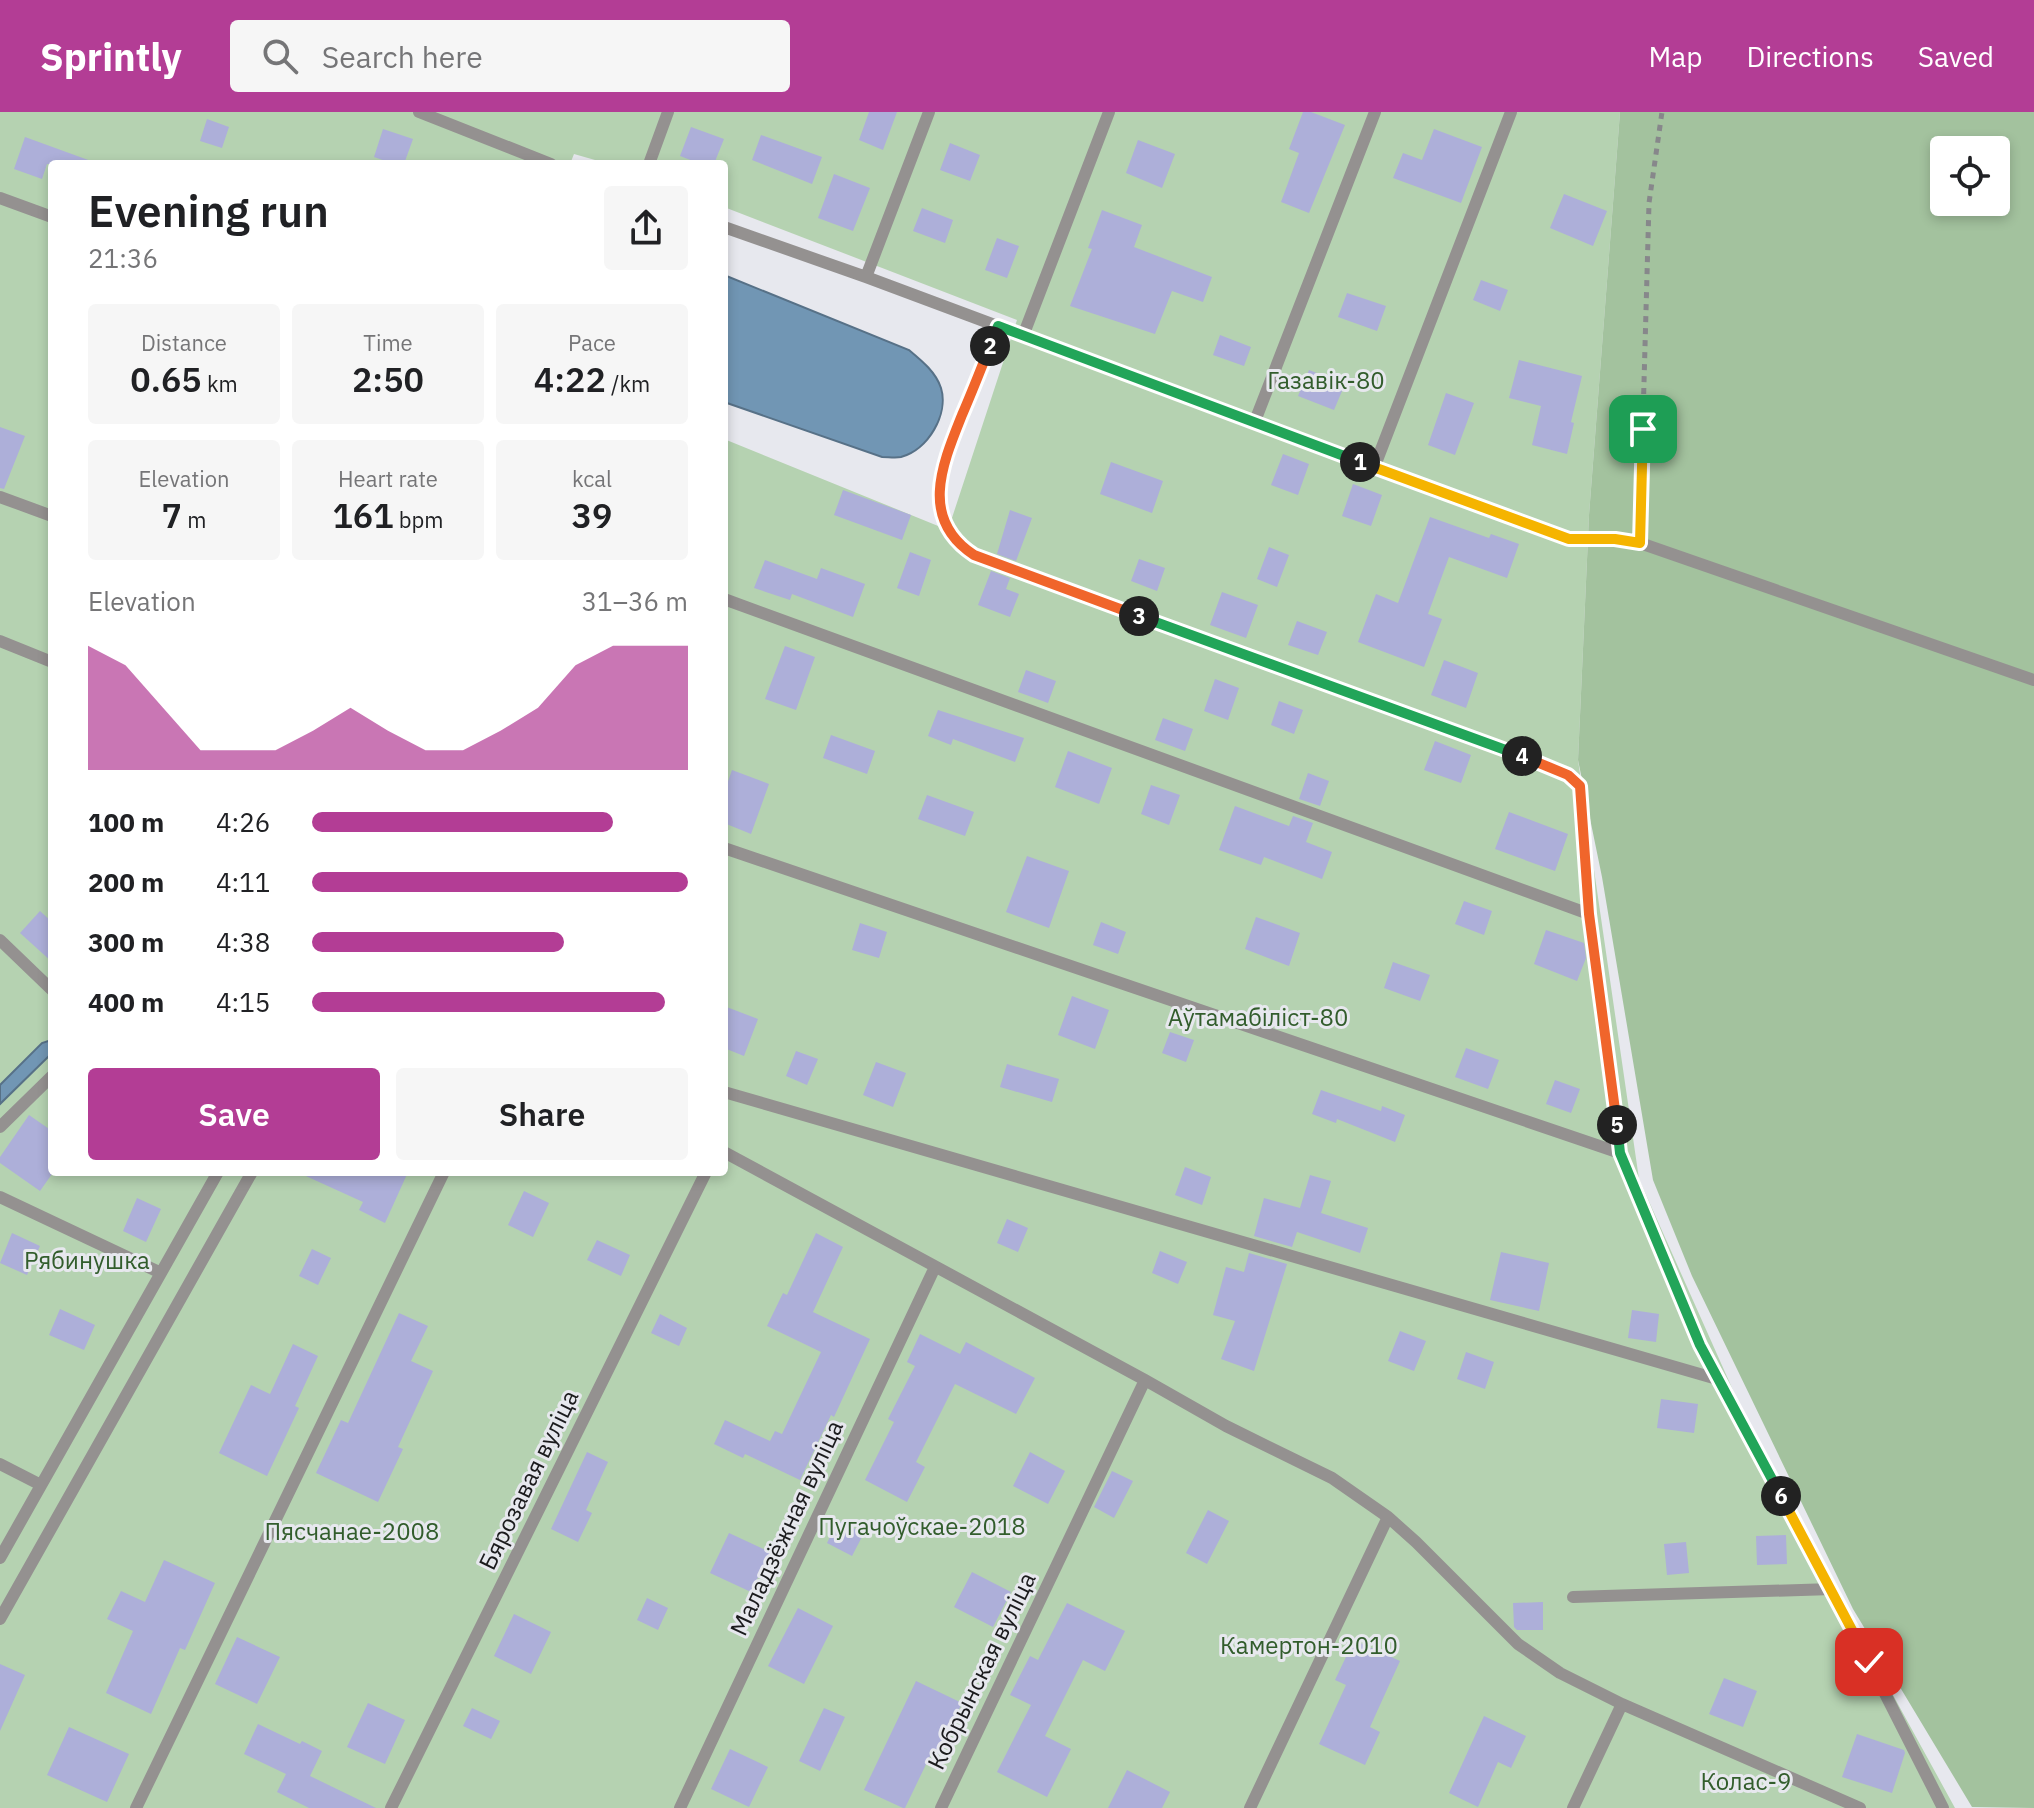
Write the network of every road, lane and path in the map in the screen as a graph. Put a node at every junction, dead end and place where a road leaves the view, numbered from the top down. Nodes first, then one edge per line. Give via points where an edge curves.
1 (419, 112) edge
2 (668, 112) edge
3 (929, 112) edge
4 (1109, 112) edge
5 (1375, 112) edge
6 (1511, 112) edge
7 (1662, 112) edge
8 (519, 158) edge
9 (650, 160) edge
10 (0, 198) edge
11 (48, 216) edge
12 (728, 228) edge
13 (866, 277) junction
14 (998, 326) junction
15 (1023, 336) junction
16 (1255, 421) junction
17 (1374, 468) junction
18 (0, 497) edge
19 (48, 515) edge
20 (1640, 543) junction
21 (728, 600) edge
22 (0, 641) edge
23 (48, 660) edge
24 (2034, 680) edge
25 (728, 849) edge
26 (1589, 914) junction
27 (0, 940) edge
28 (48, 986) edge
29 (48, 1080) edge
30 (728, 1093) edge
31 (0, 1127) edge
32 (1620, 1153) junction
33 (728, 1154) edge
34 (216, 1176) edge
35 (250, 1176) edge
36 (442, 1176) edge
37 (704, 1176) edge
38 (0, 1197) edge
39 (935, 1267) junction
40 (161, 1273) junction
41 (1717, 1379) junction
42 (1145, 1380) junction
43 (0, 1464) edge
44 (41, 1485) junction
45 (1388, 1517) junction
46 (0, 1558) edge
47 (1832, 1589) junction
48 (1573, 1597) dead end
49 (0, 1619) edge
50 (1622, 1704) junction
51 (1856, 1807) edge
52 (136, 1808) edge
53 (391, 1808) edge
54 (680, 1808) edge
55 (941, 1808) edge
56 (1250, 1808) edge
57 (1573, 1808) edge
58 (1943, 1808) edge

1 - 8 lane
2 - 9 lane
3 - 13 lane
4 - 15 lane
5 - 16 lane
6 - 17 lane
7 - 20 path via 1649,203
10 - 11 lane
12 - 13 lane
13 - 14 lane
14 - 15 lane
14 - 26 lane via 947,454 939,492 946,525 963,548 1568,775 1580,786
15 - 16 lane
16 - 17 lane
17 - 20 lane via 1569,539
18 - 19 lane
20 - 24 lane
21 - 26 lane
22 - 23 lane
25 - 32 lane
26 - 32 lane
27 - 28 lane
29 - 31 lane
30 - 41 lane
32 - 41 lane
33 - 39 lane
34 - 40 lane
35 - 49 lane
36 - 52 lane
37 - 53 lane, Бярозавая вуліца
38 - 40 lane
39 - 42 lane
39 - 54 lane, Маладзёжная вуліца
40 - 44 lane
41 - 47 lane
42 - 45 lane via 1332,1478
42 - 55 lane, Кобрынская вуліца
43 - 44 lane
44 - 46 lane
45 - 50 lane via 1518,1644 1560,1673
45 - 56 lane
47 - 48 lane
47 - 58 lane
50 - 51 lane
50 - 57 lane

